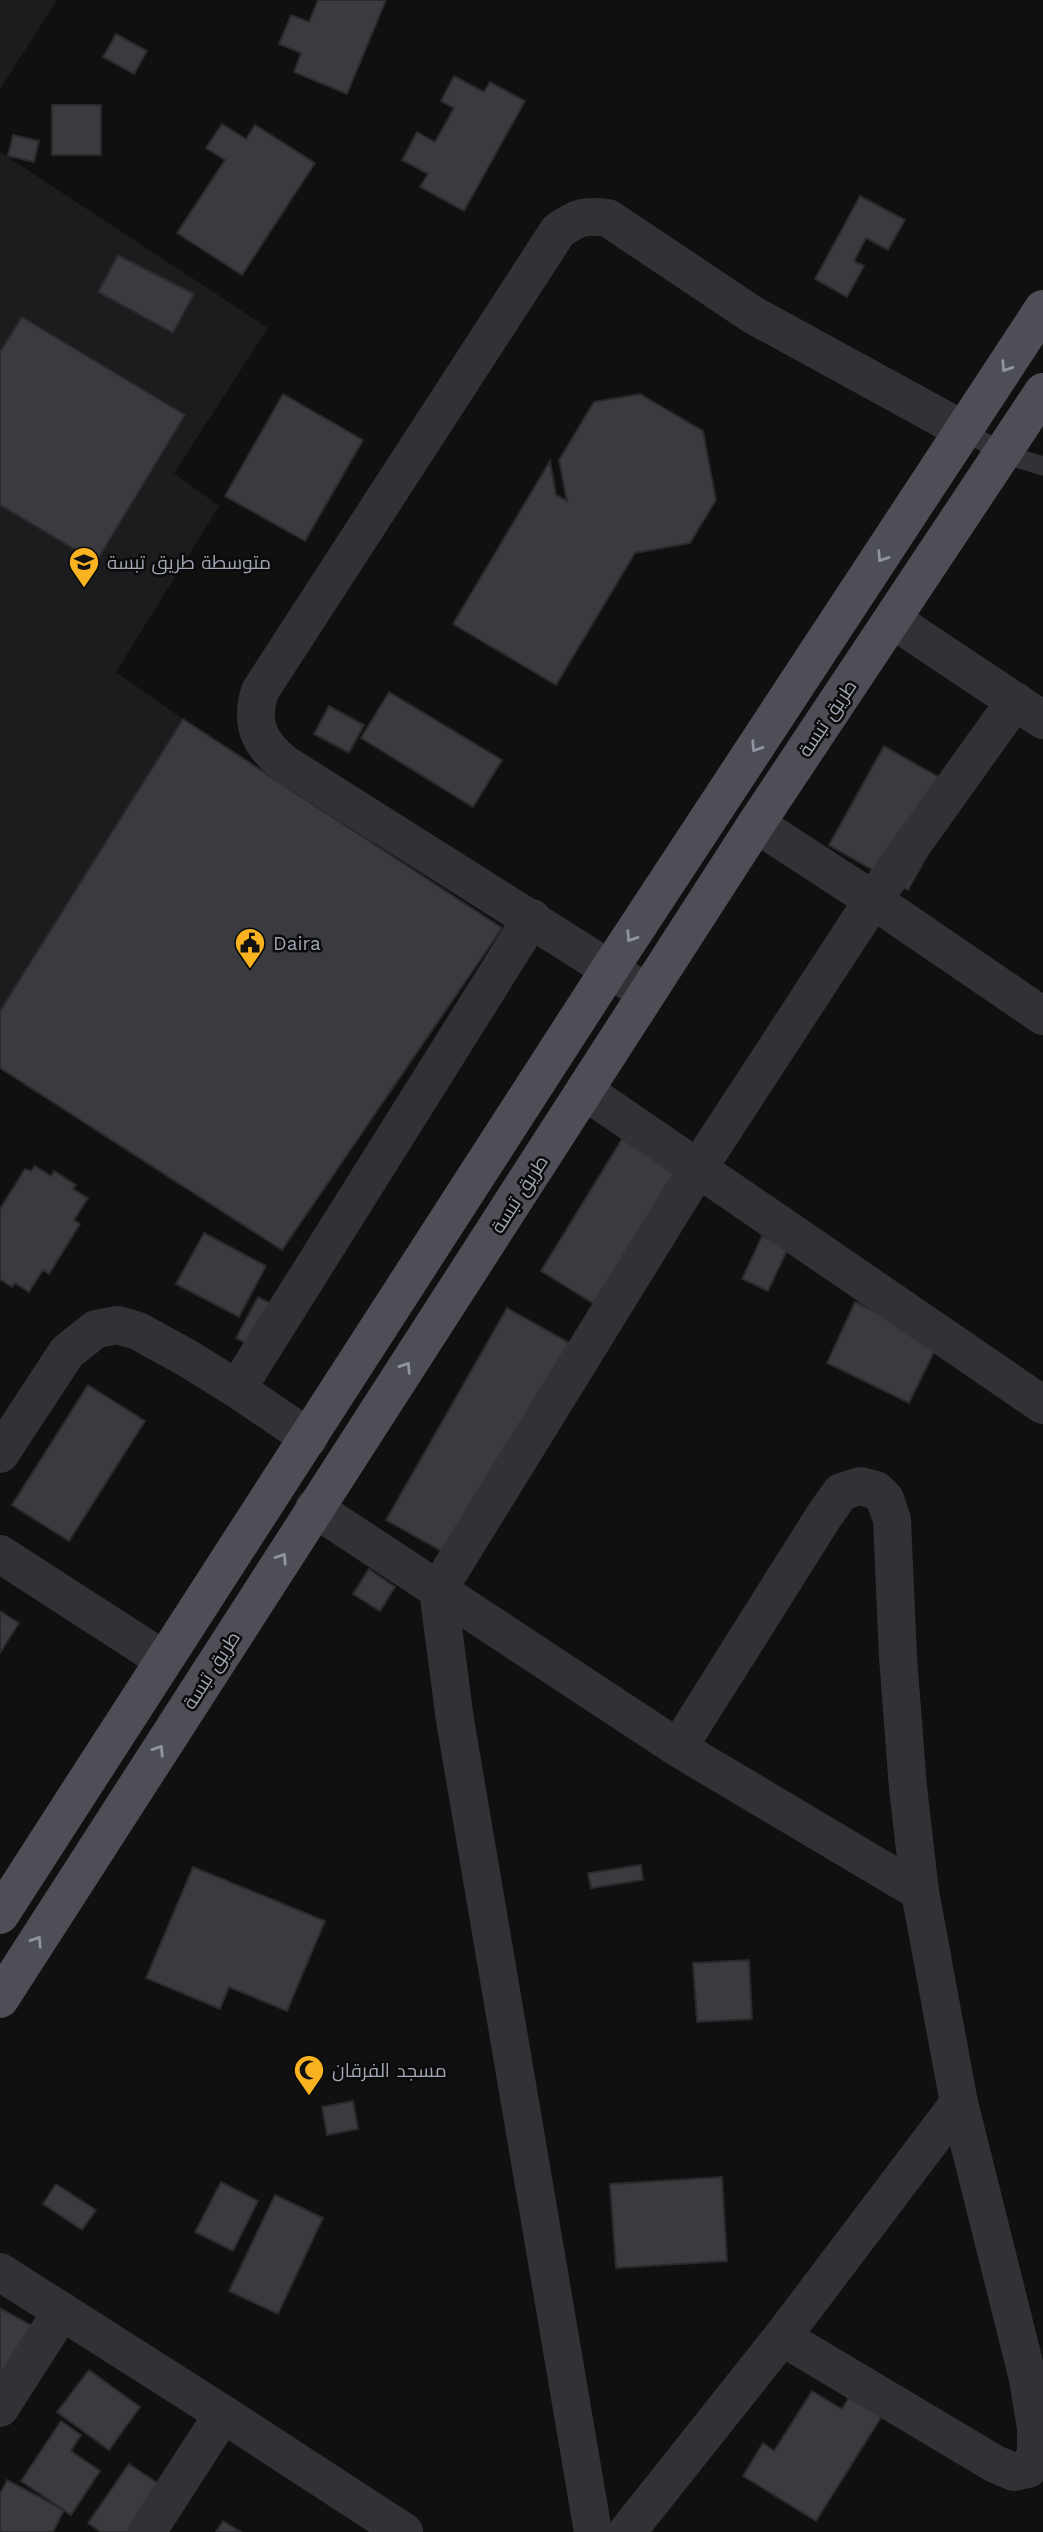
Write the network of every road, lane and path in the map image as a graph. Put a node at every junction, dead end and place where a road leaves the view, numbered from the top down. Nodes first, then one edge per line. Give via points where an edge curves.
1 (1043, 309) edge
2 (1043, 392) edge
3 (965, 431) junction
4 (1004, 454) junction
5 (1043, 466) edge
6 (893, 620) junction
7 (1029, 711) edge
8 (756, 824) junction
9 (873, 900) junction
10 (532, 918) junction
11 (610, 970) junction
12 (647, 993) junction
13 (1043, 1016) edge
14 (585, 1091) junction
15 (697, 1170) junction
16 (237, 1389) junction
17 (1043, 1405) edge
18 (309, 1438) junction
19 (0, 1454) edge
20 (314, 1508) junction
21 (0, 1554) edge
22 (438, 1590) junction
23 (164, 1660) junction
24 (678, 1748) junction
25 (920, 1892) junction
26 (0, 1915) edge
27 (0, 1999) edge
28 (959, 2103) junction
29 (0, 2272) edge
30 (62, 2311) junction
31 (782, 2337) junction
32 (0, 2409) edge
33 (223, 2414) junction
34 (388, 2528) edge
35 (147, 2532) edge
36 (593, 2532) edge
37 (627, 2532) edge

1 -> 3 main road
2 - 4 main road, طريق تبسة
3 - 4 lane
3 - 10 street via 753,315 608,218 573,220 558,231 268,678 256,704 264,744 285,764
3 -> 11 main road
4 - 5 lane
4 - 6 main road, طريق تبسة
6 - 7 street
6 - 8 main road, طريق تبسة
7 - 9 street
8 - 9 street
8 - 12 main road, طريق تبسة
9 - 13 street
9 - 15 street
10 - 11 street
10 - 16 street
11 - 12 street
11 - 18 main road
12 - 14 main road, طريق تبسة
14 - 15 street
20 -> 14 main road, طريق تبسة
15 - 17 street
15 - 22 street
16 - 18 street
16 - 19 street via 138,1331 118,1325 96,1329 67,1352
18 - 23 main road
20 - 22 street
27 -> 20 main road, طريق تبسة
21 - 23 street
22 - 24 street
22 - 36 street via 455,1720
23 - 26 main road
24 - 25 street
24 - 25 street via 841,1493 860,1486 876,1490 885,1499 892,1520 898,1657
25 - 28 street
28 - 31 street
28 - 31 street via 1028,2379 1036,2441 1036,2454 1028,2469 1014,2472 995,2464
29 - 30 street
30 - 32 street
30 - 33 street
31 - 37 street
33 - 34 street
33 - 35 street

